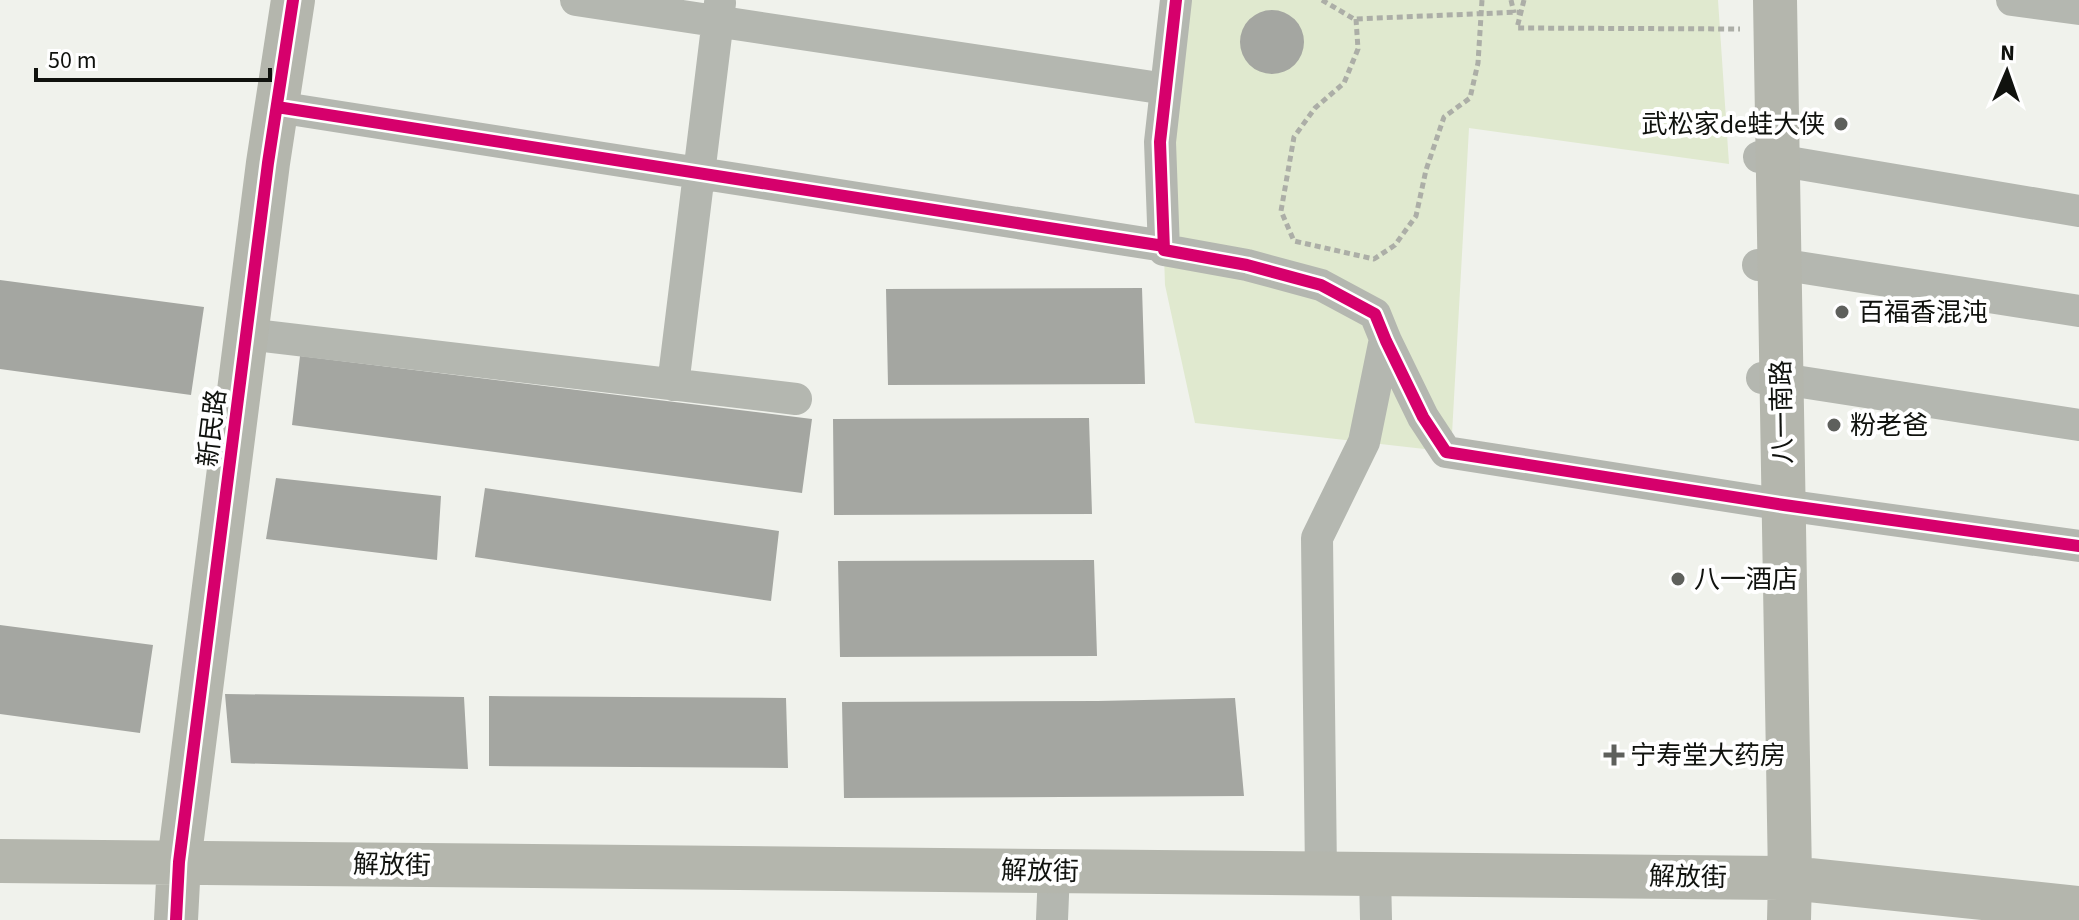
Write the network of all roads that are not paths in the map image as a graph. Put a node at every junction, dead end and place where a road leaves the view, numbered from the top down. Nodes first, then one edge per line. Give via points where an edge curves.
1 (293, 0) edge
2 (576, 0) edge
3 (1176, 0) edge
4 (2012, 0) edge
5 (2079, 9) edge
6 (1761, 10) edge
7 (719, 11) edge
8 (1166, 89) junction
9 (277, 107) junction
10 (1767, 158) junction
11 (699, 174) junction
12 (2079, 211) edge
13 (1164, 246) junction
14 (1769, 265) junction
15 (2079, 311) edge
16 (247, 334) junction
17 (1385, 339) junction
18 (1771, 378) junction
19 (673, 385) junction
20 (796, 399) dead end
21 (2079, 425) edge
22 (1773, 504) junction
23 (2079, 546) edge
24 (0, 861) edge
25 (1321, 874) junction
26 (0, 887) edge
27 (178, 890) edge
28 (1053, 896) edge
29 (1375, 898) edge
30 (1777, 900) edge
31 (2079, 908) edge
32 (2047, 920) edge

1 - 9 main road, 新民路
2 - 7 street
3 - 8 street
4 - 5 street
6 - 10 main road, 八一南路
7 - 8 street
7 - 11 street
8 - 13 street via 1160,142
9 - 11 street
9 - 16 main road, 新民路
10 - 12 street
10 - 14 main road, 八一南路
11 - 13 street
11 - 19 street
13 - 17 street via 1321,285 1375,314
14 - 15 street
14 - 18 main road, 八一南路
16 - 19 street
16 - 27 main road, 新民路
17 - 22 street via 1446,452
17 - 25 street via 1364,442 1317,538
18 - 21 street
18 - 22 main road, 八一南路
19 - 20 street
22 - 23 street
22 - 30 main road, 八一南路
24 - 27 main road, 解放街
25 - 28 main road, 解放街
25 - 29 main road, 解放街
26 - 27 main road
27 - 28 main road, 解放街
28 - 29 main road
29 - 30 main road, 解放街
30 - 31 main road, 解放街
30 - 32 main road

